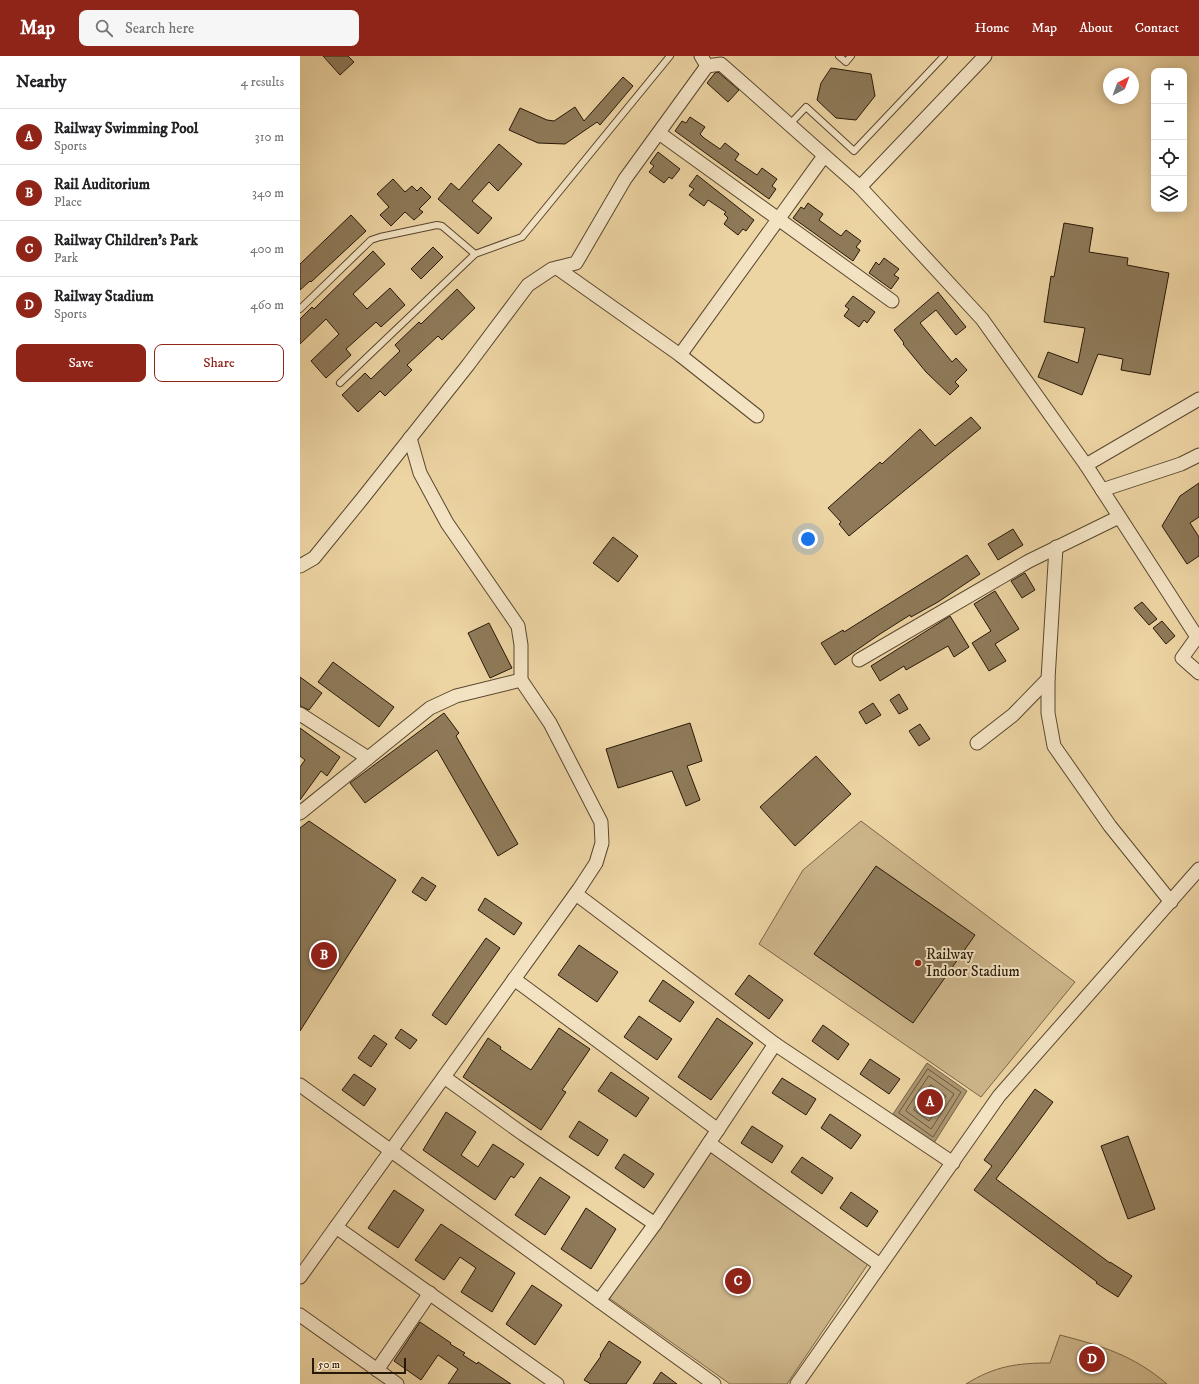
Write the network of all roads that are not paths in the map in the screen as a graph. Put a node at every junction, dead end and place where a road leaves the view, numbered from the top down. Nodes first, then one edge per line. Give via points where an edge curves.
1 (670, 56) edge
2 (839, 56) edge
3 (851, 56) edge
4 (944, 56) edge
5 (986, 56) edge
6 (704, 61) edge
7 (789, 125) junction
8 (659, 133) junction
9 (824, 156) junction
10 (860, 188) junction
11 (778, 219) junction
12 (475, 254) junction
13 (557, 268) junction
14 (892, 300) dead end
15 (300, 309) edge
16 (680, 355) junction
17 (340, 383) dead end
18 (1199, 399) edge
19 (757, 416) dead end
20 (410, 438) junction
21 (1199, 455) edge
22 (1086, 465) junction
23 (1102, 490) junction
24 (1119, 517) junction
25 (1056, 548) junction
26 (300, 566) edge
27 (859, 660) dead end
28 (1199, 673) edge
29 (1048, 678) junction
30 (521, 680) junction
31 (300, 714) edge
32 (977, 743) dead end
33 (368, 758) junction
34 (300, 812) edge
35 (1199, 869) edge
36 (576, 894) junction
37 (1170, 902) junction
38 (514, 979) junction
39 (775, 1044) junction
40 (444, 1077) junction
41 (300, 1085) edge
42 (718, 1130) junction
43 (709, 1143) junction
44 (391, 1150) junction
45 (953, 1163) junction
46 (655, 1224) junction
47 (336, 1227) junction
48 (880, 1265) junction
49 (300, 1277) edge
50 (430, 1293) junction
51 (599, 1301) junction
52 (300, 1315) edge
53 (377, 1370) junction
54 (397, 1384) edge
55 (558, 1384) edge
56 (714, 1384) edge
57 (797, 1384) edge

1 - 12 lane via 522,237
2 - 3 lane via 846,62
4 - 7 lane via 854,152 806,107
5 - 10 street
6 - 7 street via 722,64
6 - 8 street
7 - 9 street
8 - 11 street
8 - 13 street via 625,179 576,263
9 - 10 street
9 - 11 street
10 - 22 street via 982,319
11 - 14 street
11 - 16 street
12 - 15 lane via 442,226 437,225 380,237 371,240
12 - 17 lane
13 - 16 street
13 - 20 street via 528,285
16 - 19 street
18 - 22 street
20 - 26 street via 314,558
20 - 30 street via 420,473 447,523 518,626
21 - 23 street via 1182,464
22 - 23 street
23 - 24 street
24 - 25 street
24 - 28 street via 1197,637 1182,658
25 - 27 street via 1029,560
25 - 29 street
29 - 32 street via 1012,715
29 - 37 street via 1048,713 1054,746 1110,826
30 - 33 street via 456,696 430,708
30 - 36 street via 550,723 601,822 602,843 596,864
31 - 33 street
33 - 34 street
35 - 37 street
36 - 38 street
36 - 39 street
37 - 45 street via 999,1096
38 - 40 street
38 - 42 street
39 - 42 street
39 - 45 street
40 - 44 street
40 - 46 street
41 - 44 street
42 - 43 street
43 - 46 street
43 - 48 street
44 - 47 street
44 - 51 street
45 - 48 street
46 - 51 street
47 - 49 street
47 - 50 street
48 - 57 street
50 - 53 street
50 - 55 street
51 - 56 street
52 - 53 street
53 - 54 street

